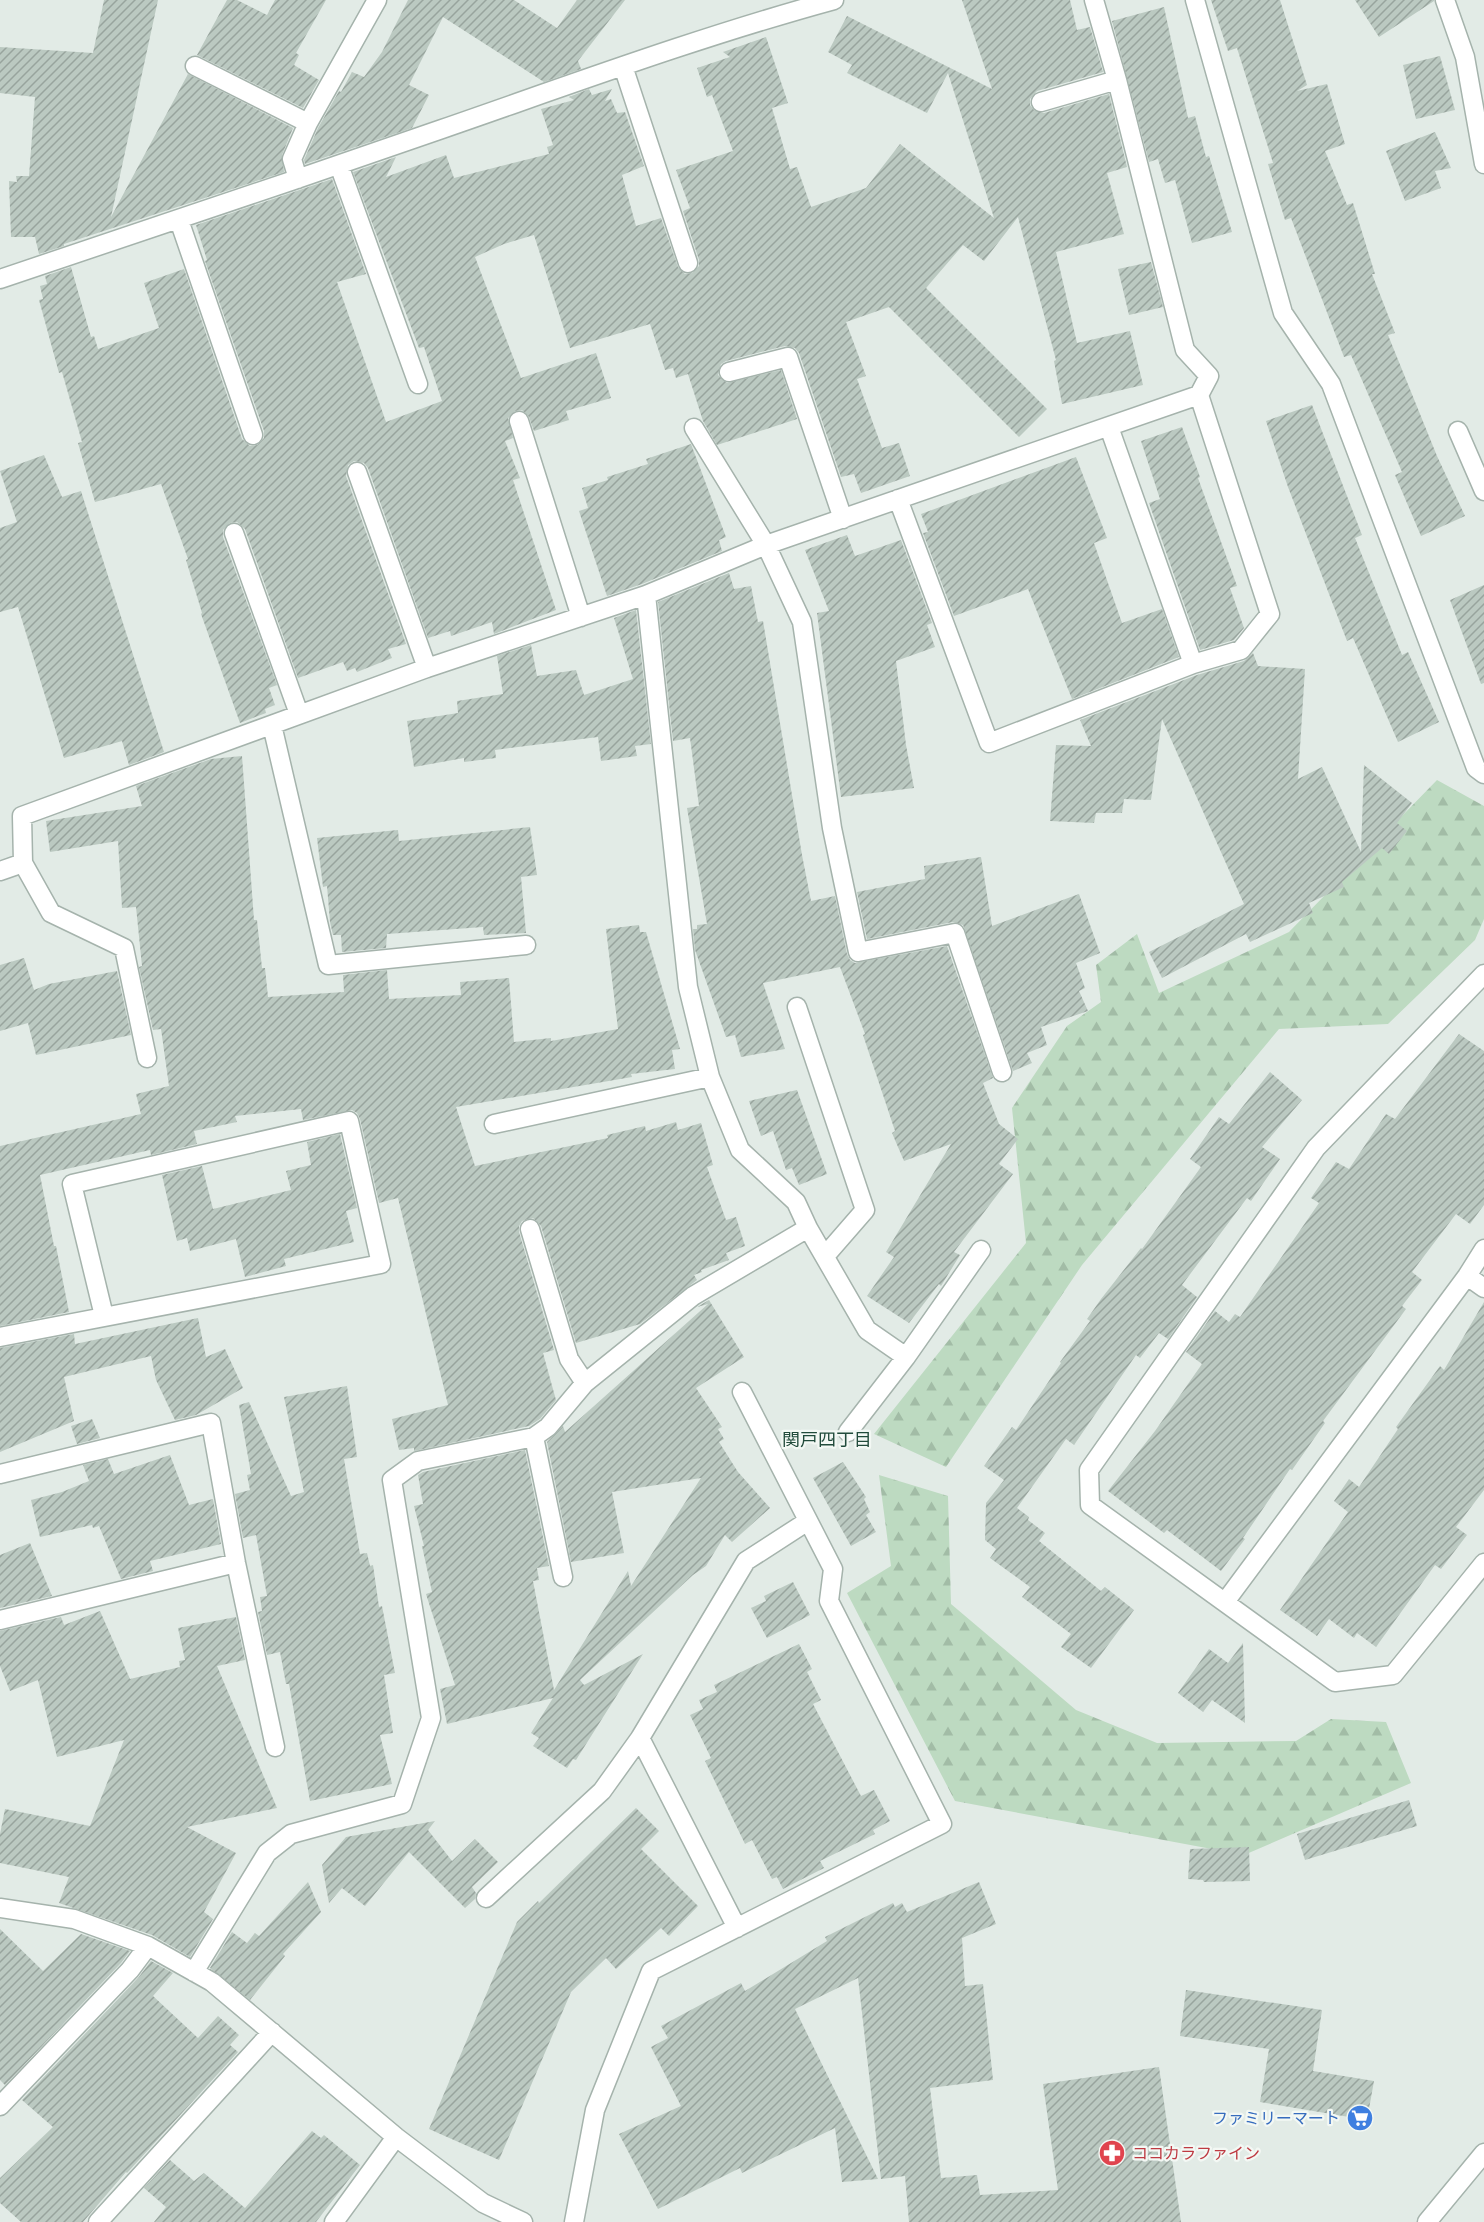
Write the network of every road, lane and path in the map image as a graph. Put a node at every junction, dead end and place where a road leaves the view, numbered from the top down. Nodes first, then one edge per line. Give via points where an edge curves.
1 (376, 0) edge
2 (834, 0) edge
3 (1094, 0) edge
4 (1195, 0) edge
5 (1445, 0) edge
6 (195, 66) dead end
7 (623, 66) junction
8 (1117, 80) junction
9 (1041, 102) dead end
10 (308, 123) junction
11 (1484, 164) edge
12 (339, 165) junction
13 (298, 179) junction
14 (180, 220) junction
15 (688, 263) dead end
16 (0, 279) edge
17 (729, 372) dead end
18 (418, 384) dead end
19 (1199, 395) junction
20 (519, 421) dead end
21 (1109, 427) junction
22 (694, 428) dead end
23 (1458, 431) dead end
24 (253, 435) dead end
25 (357, 472) dead end
26 (1484, 491) edge
27 (898, 500) junction
28 (843, 519) junction
29 (234, 533) dead end
30 (765, 545) junction
31 (646, 595) junction
32 (581, 617) junction
33 (1192, 664) junction
34 (427, 668) junction
35 (299, 714) junction
36 (272, 725) junction
37 (1484, 774) edge
38 (23, 863) junction
39 (0, 871) edge
40 (526, 945) dead end
41 (1484, 974) edge
42 (797, 1006) dead end
43 (147, 1058) dead end
44 (1002, 1072) dead end
45 (710, 1077) junction
46 (494, 1124) dead end
47 (808, 1228) junction
48 (530, 1229) dead end
49 (1484, 1249) edge
50 (981, 1250) dead end
51 (825, 1256) junction
52 (1467, 1276) junction
53 (1484, 1288) edge
54 (104, 1316) junction
55 (0, 1337) edge
56 (906, 1357) junction
57 (585, 1383) junction
58 (742, 1392) dead end
59 (848, 1432) dead end
60 (534, 1437) junction
61 (0, 1474) edge
62 (808, 1521) junction
63 (236, 1563) junction
64 (1484, 1563) edge
65 (563, 1577) dead end
66 (1225, 1602) junction
67 (0, 1620) edge
68 (640, 1738) junction
69 (275, 1747) dead end
70 (486, 1898) dead end
71 (0, 1908) edge
72 (737, 1928) junction
73 (148, 1946) junction
74 (194, 1972) junction
75 (272, 2032) junction
76 (0, 2106) edge
77 (396, 2137) junction
78 (1484, 2153) edge
79 (98, 2222) edge
80 (334, 2222) edge
81 (523, 2222) edge
82 (574, 2222) edge
83 (1426, 2222) edge

1 - 10 street
2 - 7 street
3 - 8 street
4 - 37 street via 1283,313 1331,384 1476,768
5 - 11 street via 1465,57
6 - 10 street
7 - 12 street
7 - 15 street
8 - 9 street
8 - 19 street via 1185,350 1209,376
10 - 13 street via 292,159
12 - 13 street
12 - 18 street
13 - 14 street
14 - 16 street
14 - 24 street
17 - 28 street via 788,357
19 - 21 street
19 - 33 street via 1270,614 1241,650
20 - 32 street
21 - 27 street
21 - 33 street
22 - 30 street
23 - 26 street
25 - 34 street
27 - 28 street
27 - 33 street via 989,743
28 - 30 street
29 - 35 street
30 - 31 street
30 - 44 street via 802,622 832,828 858,952 955,933
31 - 32 street
31 - 45 street via 688,987
32 - 34 street
34 - 35 street
35 - 36 street
36 - 38 street via 22,816
36 - 40 street via 328,965
38 - 39 street
38 - 43 street via 51,913 124,948
41 - 66 street via 1316,1148 1089,1470 1090,1505
42 - 51 street via 865,1210
45 - 46 street
45 - 47 street via 740,1150 796,1202
47 - 51 street
47 - 57 street via 693,1296
48 - 57 street via 569,1359
49 - 52 street
50 - 56 street
51 - 56 street via 867,1330
52 - 53 street
52 - 66 street
54 - 54 street via 72,1184 349,1121 381,1264
54 - 55 street
56 - 59 street
57 - 60 street via 548,1427
58 - 62 street
60 - 65 street
60 - 74 street via 418,1461 392,1480 431,1718 402,1804 291,1834 267,1852
61 - 63 street via 210,1422
62 - 68 street via 746,1561
62 - 72 street via 833,1569 829,1601 942,1824
63 - 67 street
63 - 69 street
64 - 66 street via 1393,1675 1335,1682
68 - 70 street via 602,1791
68 - 72 street
71 - 73 street via 74,1919
72 - 82 street via 651,1971 595,2110
73 - 74 street
73 - 76 street via 130,1970
74 - 75 street via 212,1982
75 - 77 street
75 - 79 street
77 - 80 street
77 - 81 street via 483,2203
78 - 83 street

